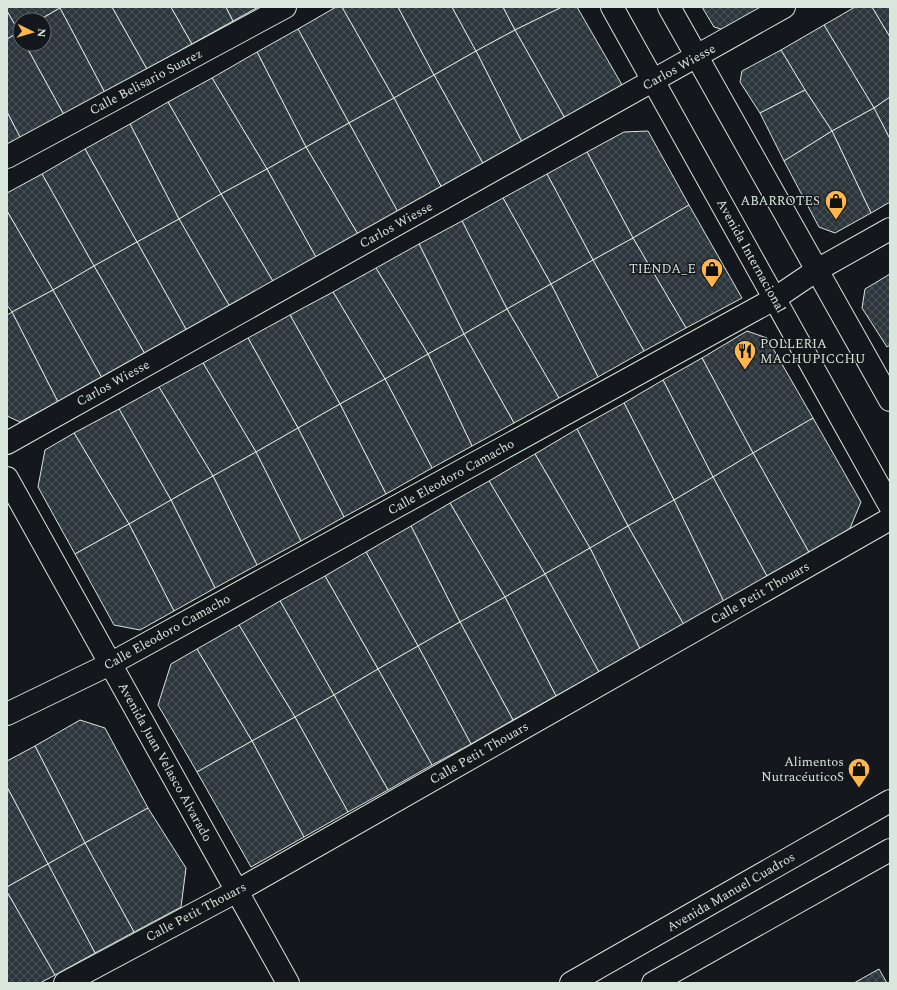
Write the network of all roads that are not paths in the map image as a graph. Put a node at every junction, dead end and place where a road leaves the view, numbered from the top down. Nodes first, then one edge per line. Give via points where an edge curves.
1 (285, 7) edge
2 (612, 7) edge
3 (668, 7) edge
4 (784, 7) edge
5 (696, 57) junction
6 (653, 81) junction
7 (7, 157) edge
8 (890, 229) edge
9 (817, 270) junction
10 (774, 299) junction
11 (890, 400) edge
12 (7, 443) edge
13 (7, 478) edge
14 (890, 506) edge
15 (890, 519) edge
16 (110, 664) junction
17 (7, 714) edge
18 (890, 801) edge
19 (890, 850) edge
20 (237, 891) junction
21 (65, 983) edge
22 (288, 983) edge
23 (571, 983) edge
24 (653, 983) edge

1 - 7 street, Calle Belisario Suarez
2 - 6 street, Avenida Internacional
3 - 5 street
4 - 5 street, Carlos Wiesse
5 - 6 street, Carlos Wiesse
5 - 9 street
6 - 10 street, Avenida Internacional
6 - 12 street, Carlos Wiesse
8 - 9 street, Calle Eleodoro Camacho
9 - 10 street, Calle Eleodoro Camacho
9 - 11 street
10 - 14 street, Avenida Internacional
10 - 16 street, Calle Eleodoro Camacho
13 - 16 street, Avenida Juan Velasco Alvarado
15 - 20 street, Calle Petit Thouars
16 - 17 street, Calle Eleodoro Camacho
16 - 20 street, Avenida Juan Velasco Alvarado
18 - 23 street, Avenida Manuel Cuadros
19 - 24 street
20 - 21 street, Calle Petit Thouars
20 - 22 street, Avenida Juan Velasco Alvarado

